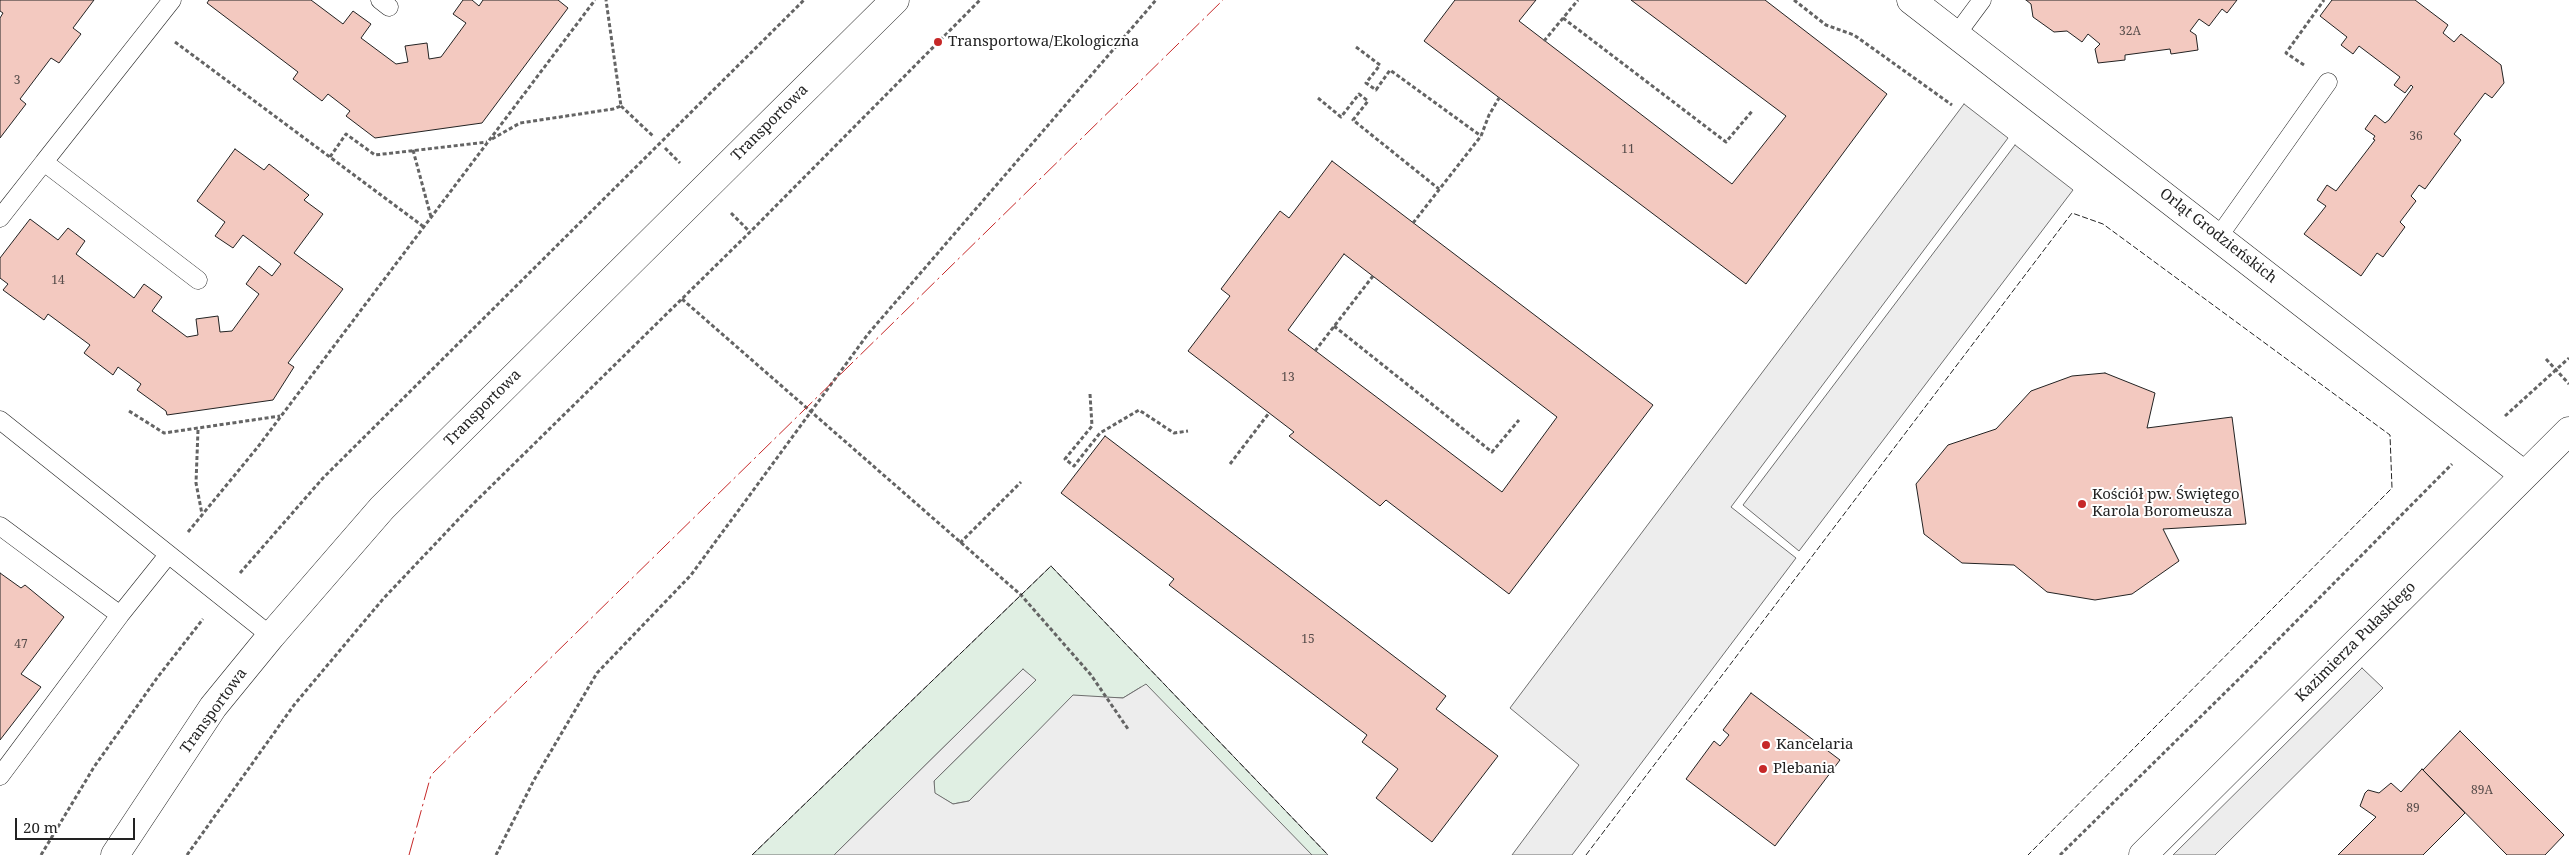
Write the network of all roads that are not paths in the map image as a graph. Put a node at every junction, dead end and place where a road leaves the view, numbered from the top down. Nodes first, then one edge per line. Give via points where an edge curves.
1 (172, 0) edge
2 (895, 0) edge
3 (1982, 0) edge
4 (1926, 4) edge
5 (1956, 34) junction
6 (2328, 82) dead end
7 (44, 162) junction
8 (0, 218) edge
9 (2219, 236) junction
10 (198, 280) dead end
11 (0, 420) edge
12 (2569, 431) edge
13 (2523, 474) junction
14 (0, 526) edge
15 (168, 555) junction
16 (120, 615) junction
17 (271, 636) junction
18 (0, 776) edge
19 (115, 855) edge
20 (2143, 855) edge

1 - 7 lane
2 - 17 street, Transportowa via 382,508
3 - 5 lane
4 - 5 street, Orląt Grodzieńskich
5 - 9 street, Orląt Grodzieńskich
6 - 9 lane
7 - 8 lane
7 - 10 lane
9 - 13 street, Orląt Grodzieńskich
11 - 15 lane
12 - 13 street, Kazimierza Pułaskiego
13 - 20 street, Kazimierza Pułaskiego
14 - 16 lane
15 - 16 lane
15 - 17 lane
16 - 18 lane
17 - 19 street, Transportowa via 213,707

